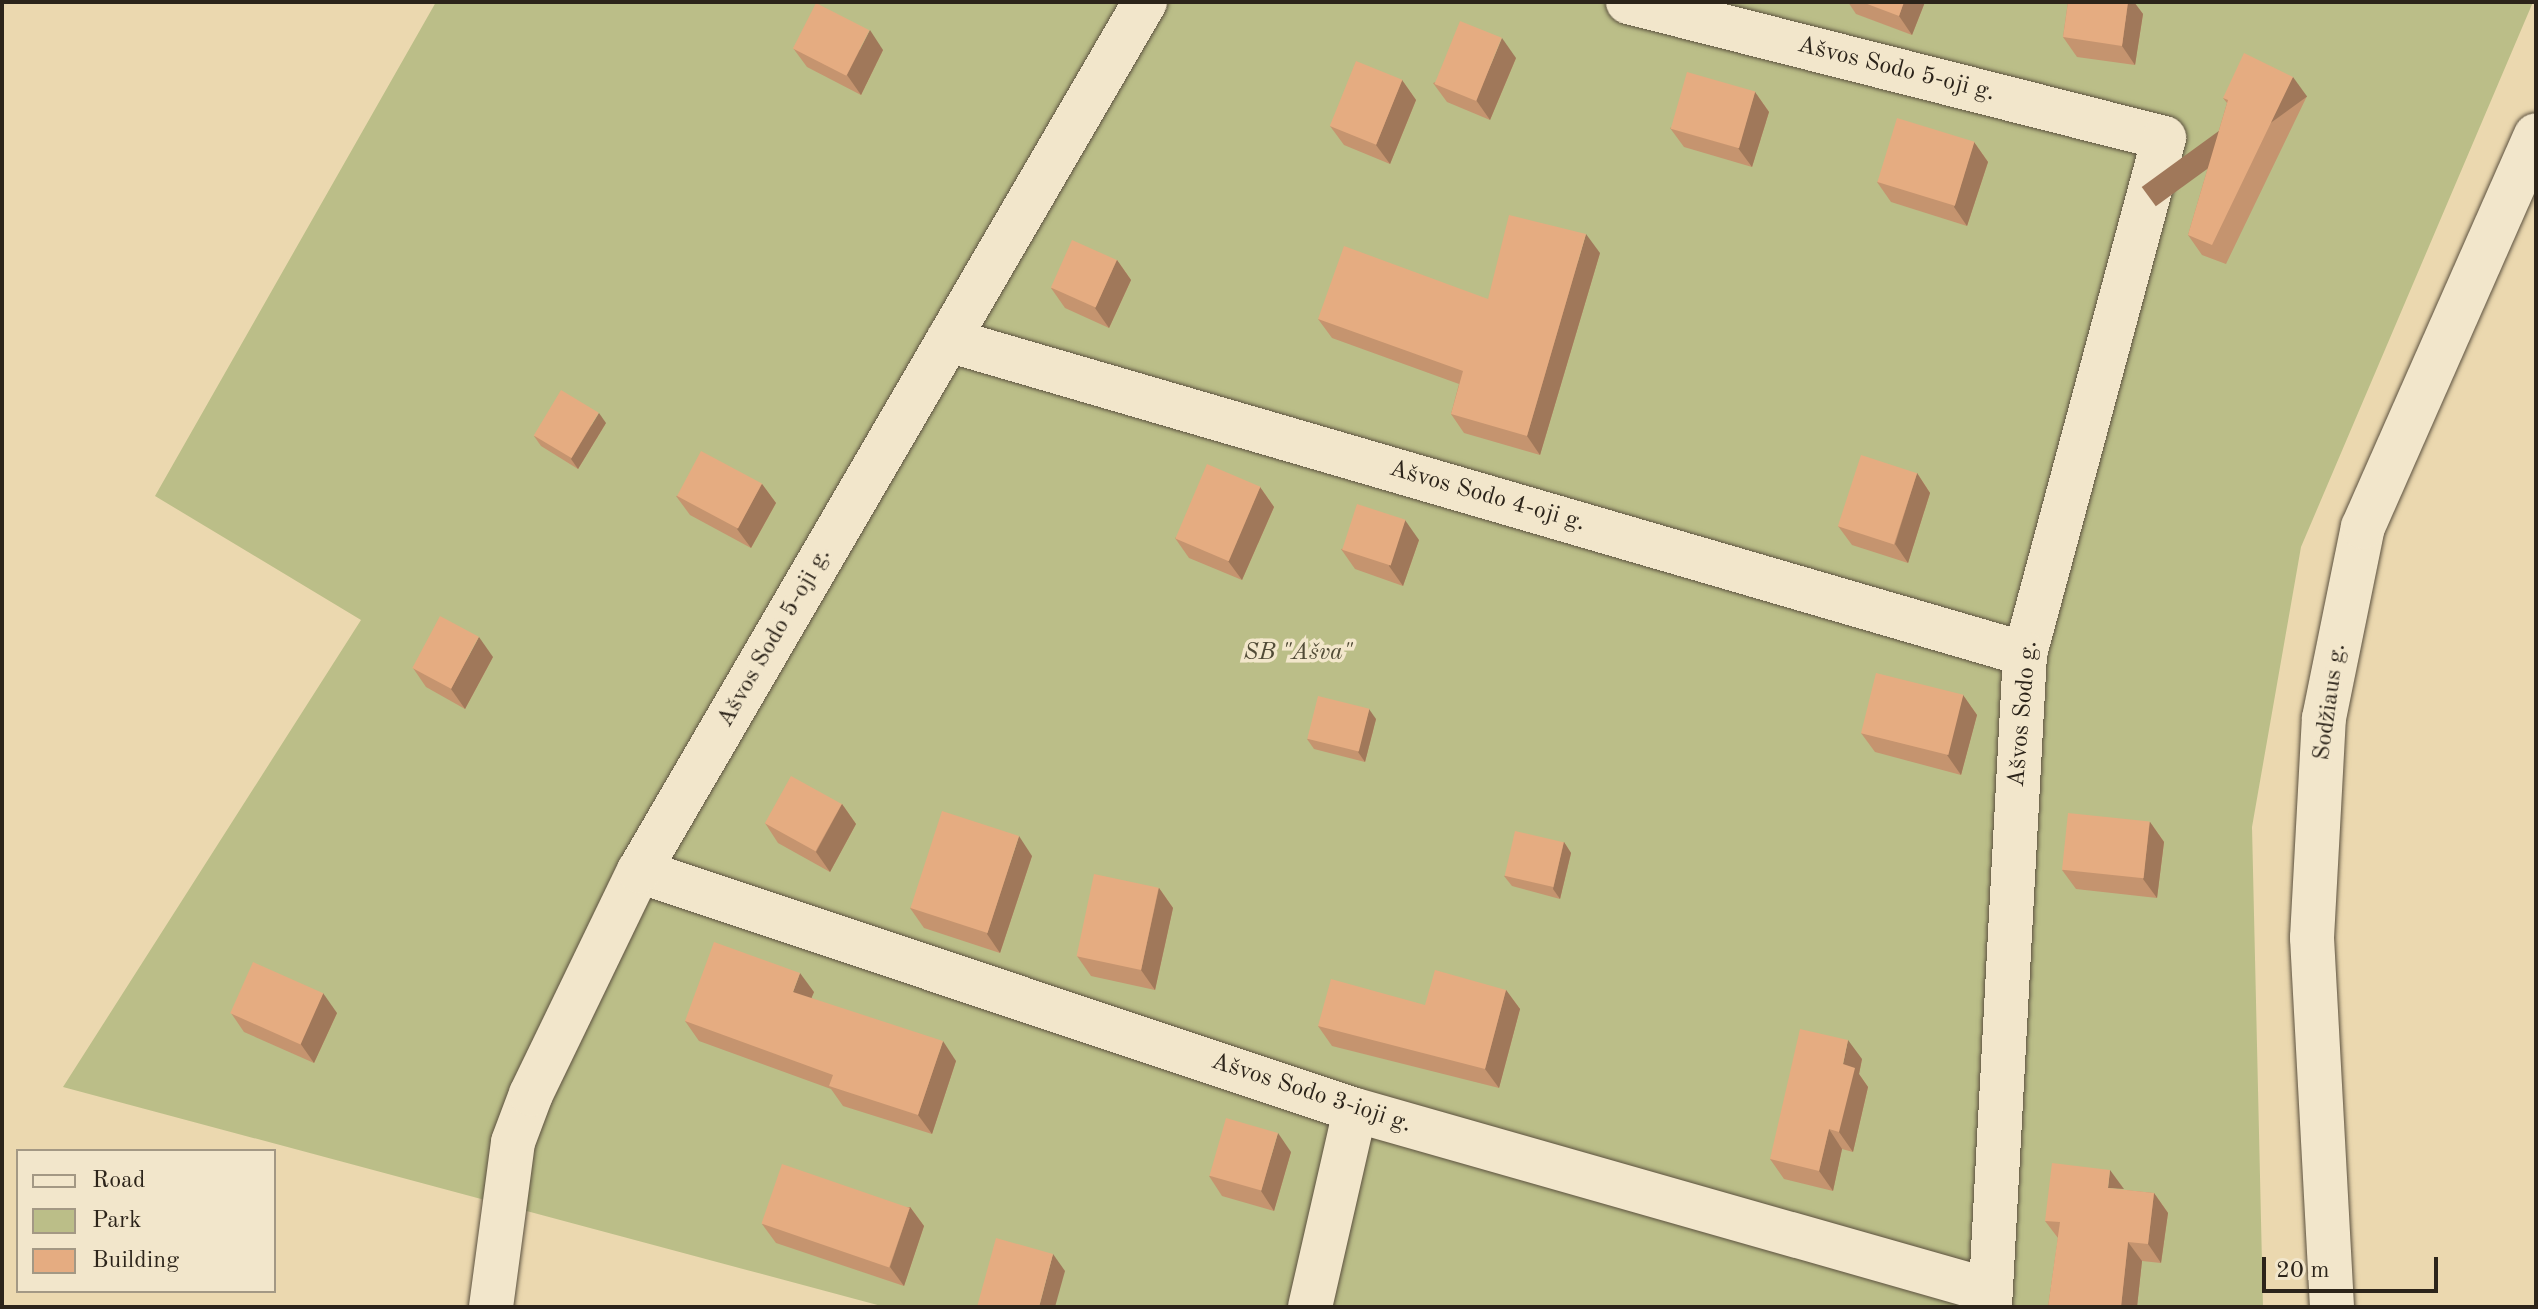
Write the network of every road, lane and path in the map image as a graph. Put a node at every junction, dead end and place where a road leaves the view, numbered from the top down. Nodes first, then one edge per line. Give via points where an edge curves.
1 (1145, 2) edge
2 (1628, 2) edge
3 (2536, 135) edge
4 (2164, 138) joint
5 (948, 340) junction
6 (2025, 654) junction
7 (639, 871) junction
8 (1355, 1110) junction
9 (1990, 1299) edge
10 (491, 1307) edge
11 (1310, 1307) edge
12 (2332, 1307) edge

1 - 5 street, Ašvos Sodo 5-oji g.
2 - 4 street, Ašvos Sodo 5-oji g.
3 - 12 street, Sodžiaus g. via 2363,527 2324,718 2312,938
4 - 6 street, Ašvos Sodo g.
5 - 6 street, Ašvos Sodo 4-oji g.
5 - 7 street, Ašvos Sodo 5-oji g.
6 - 9 street, Ašvos Sodo g.
7 - 8 street, Ašvos Sodo 3-ioji g.
7 - 10 street, Ašvos Sodo 5-oji g. via 513,1142
8 - 9 street, Ašvos Sodo 3-ioji g.
8 - 11 street

